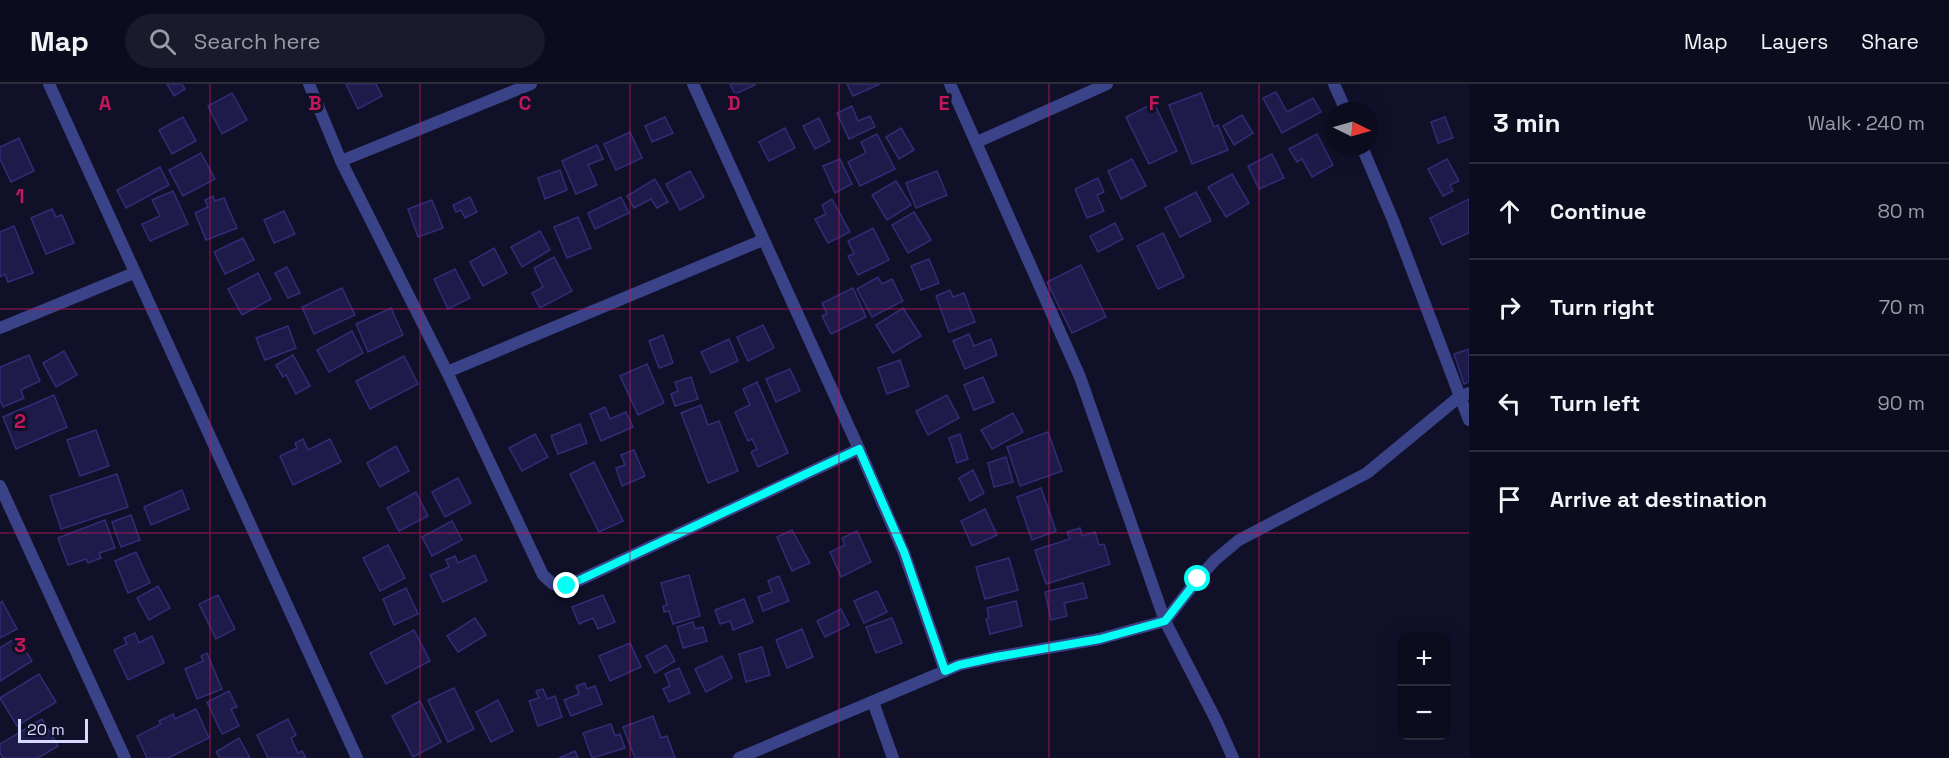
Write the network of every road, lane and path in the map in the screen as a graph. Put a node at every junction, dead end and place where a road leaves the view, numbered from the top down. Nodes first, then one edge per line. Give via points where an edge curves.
1 (49, 84) edge
2 (309, 84) edge
3 (531, 84) edge
4 (693, 84) edge
5 (950, 84) edge
6 (1107, 84) edge
7 (1334, 84) edge
8 (1342, 102) edge
9 (976, 142) junction
10 (1366, 156) edge
11 (341, 161) junction
12 (763, 240) junction
13 (135, 273) junction
14 (0, 328) edge
15 (447, 372) junction
16 (1464, 395) edge
17 (1469, 420) edge
18 (859, 449) junction
19 (0, 486) edge
20 (1165, 621) junction
21 (945, 671) junction
22 (873, 702) junction
23 (125, 758) edge
24 (357, 758) edge
25 (739, 758) edge
26 (893, 758) edge
27 (1233, 758) edge

1 - 13 street
2 - 11 street
3 - 11 street
4 - 12 street
5 - 9 street
6 - 9 street
7 - 8 street
9 - 20 street via 1080,377
10 - 16 street
11 - 15 street
12 - 15 street
12 - 18 street
13 - 14 street
13 - 24 street
15 - 18 street via 543,575 553,584 567,586
16 - 17 street
16 - 20 street via 1367,473 1239,540 1209,566
18 - 21 street via 904,552
19 - 23 street
20 - 21 street via 1100,639 996,657
20 - 27 street
21 - 22 street
22 - 25 street
22 - 26 street

